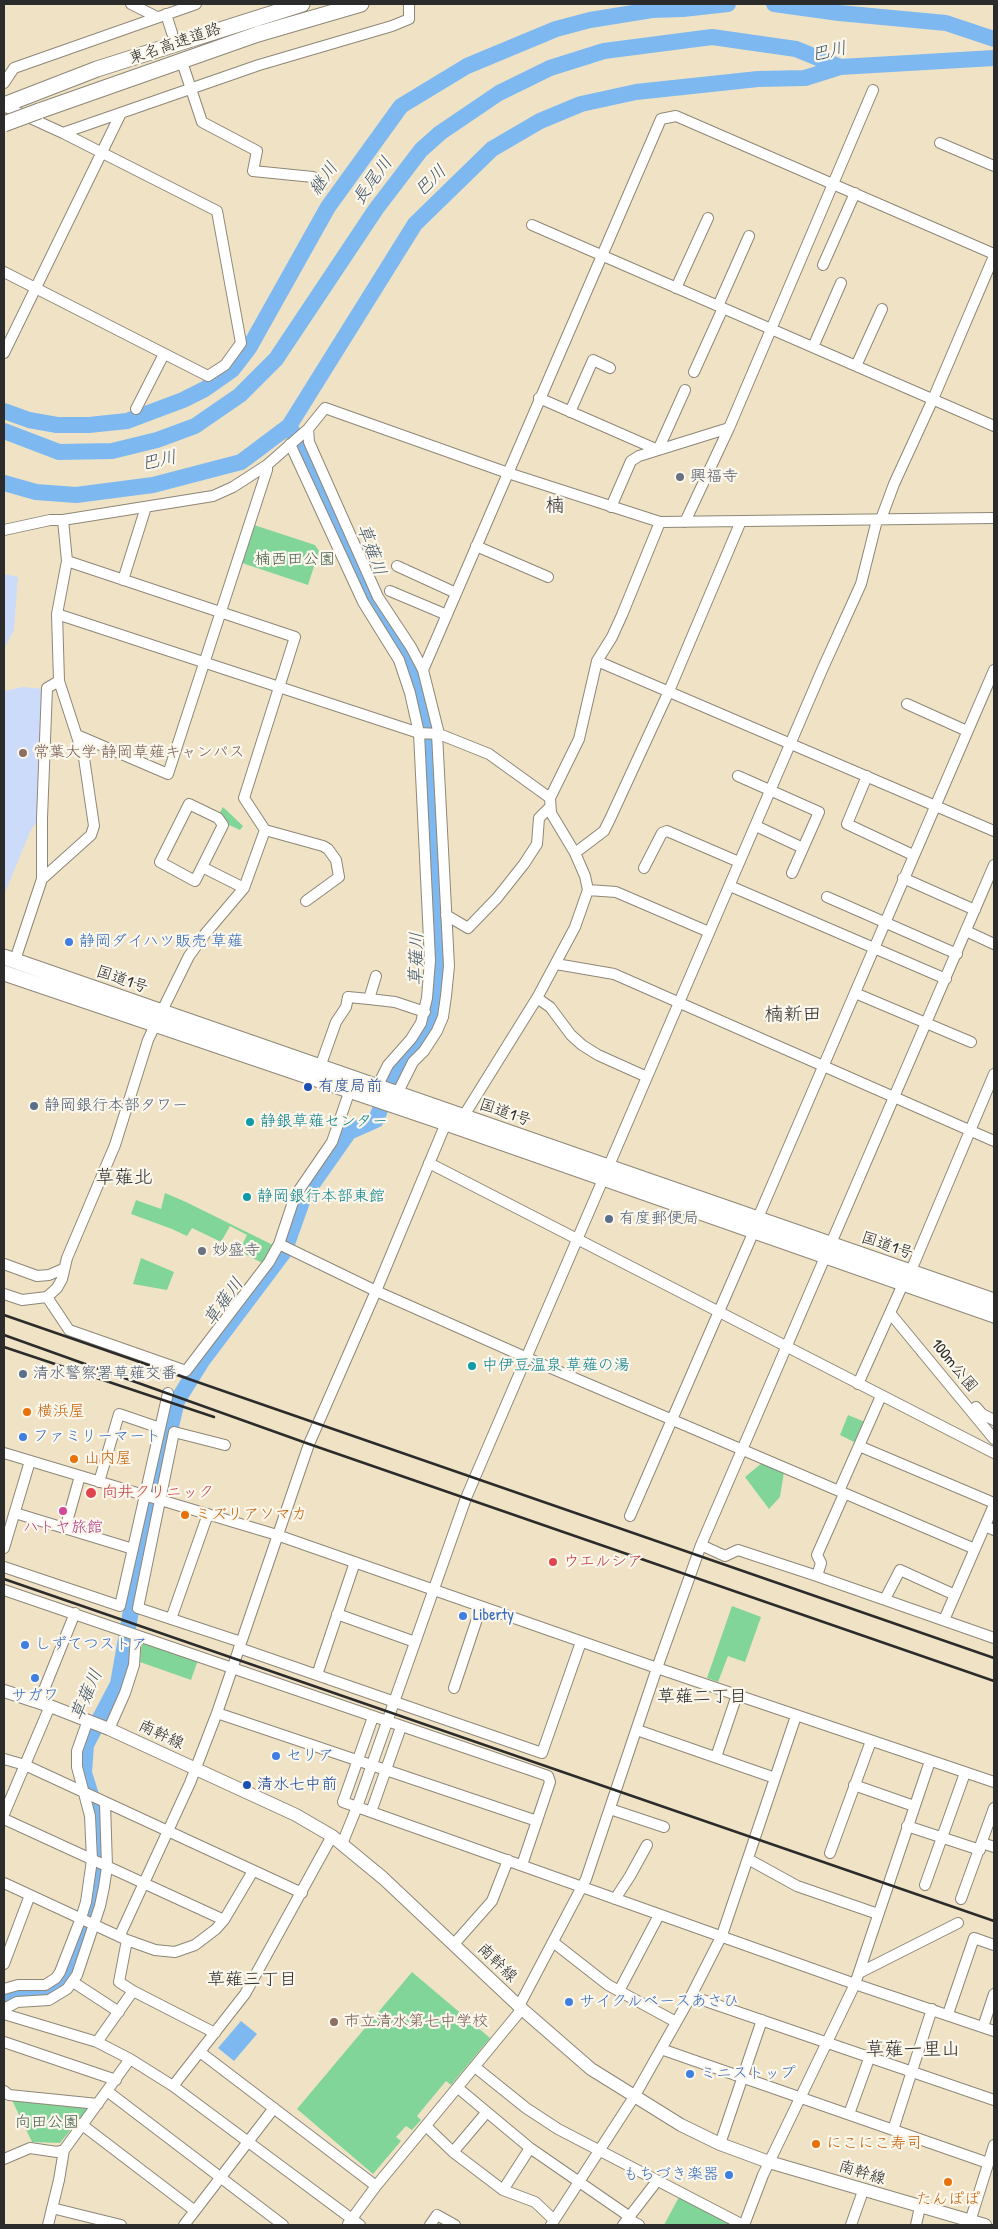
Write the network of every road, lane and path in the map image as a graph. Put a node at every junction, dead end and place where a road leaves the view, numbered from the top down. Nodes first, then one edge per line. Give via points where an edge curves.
1 (131, 4) edge
2 (196, 4) edge
3 (302, 4) edge
4 (360, 4) edge
5 (409, 4) edge
6 (169, 11) edge
7 (172, 33) dead end
8 (184, 68) dead end
9 (4, 83) edge
10 (191, 89) junction
11 (873, 90) dead end
12 (8, 104) edge
13 (121, 113) junction
14 (4, 124) edge
15 (63, 133) junction
16 (940, 143) dead end
17 (102, 153) junction
18 (994, 166) edge
19 (313, 177) dead end
20 (833, 184) junction
21 (855, 193) junction
22 (708, 218) dead end
23 (532, 225) dead end
24 (749, 236) dead end
25 (994, 255) edge
26 (601, 256) junction
27 (823, 265) dead end
28 (4, 272) edge
29 (842, 283) dead end
30 (35, 288) junction
31 (676, 288) junction
32 (720, 307) junction
33 (882, 310) dead end
34 (770, 329) junction
35 (813, 348) junction
36 (4, 353) edge
37 (164, 354) junction
38 (856, 366) junction
39 (610, 368) dead end
40 (694, 372) dead end
41 (685, 390) dead end
42 (540, 398) junction
43 (933, 399) junction
44 (136, 409) dead end
45 (570, 412) junction
46 (994, 426) edge
47 (729, 428) junction
48 (308, 429) junction
49 (290, 444) junction
50 (658, 450) junction
51 (267, 465) junction
52 (508, 473) junction
53 (146, 507) junction
54 (611, 507) junction
55 (994, 518) edge
56 (63, 520) junction
57 (879, 520) junction
58 (741, 521) junction
59 (660, 522) junction
60 (685, 522) junction
61 (4, 530) edge
62 (476, 546) junction
63 (67, 561) junction
64 (397, 566) dead end
65 (548, 577) dead end
66 (123, 580) junction
67 (390, 592) dead end
68 (456, 593) junction
69 (221, 612) junction
70 (57, 614) junction
71 (446, 615) junction
72 (597, 661) junction
73 (205, 664) junction
74 (423, 670) junction
75 (994, 670) edge
76 (59, 680) junction
77 (278, 688) junction
78 (669, 691) junction
79 (907, 704) dead end
80 (967, 731) junction
81 (420, 733) junction
82 (438, 734) junction
83 (78, 735) junction
84 (792, 744) junction
85 (738, 776) dead end
86 (867, 776) junction
87 (772, 790) junction
88 (550, 802) junction
89 (935, 805) junction
90 (756, 826) junction
91 (265, 830) junction
92 (994, 831) edge
93 (803, 848) junction
94 (575, 853) junction
95 (913, 855) junction
96 (740, 862) junction
97 (994, 865) edge
98 (202, 867) junction
99 (644, 868) dead end
100 (792, 873) dead end
101 (427, 874) junction
102 (444, 874) junction
103 (904, 878) junction
104 (42, 879) junction
105 (730, 886) junction
106 (244, 888) junction
107 (588, 890) junction
108 (827, 897) dead end
109 (306, 901) dead end
110 (975, 910) junction
111 (446, 915) junction
112 (884, 922) junction
113 (966, 931) junction
114 (709, 932) junction
115 (994, 944) edge
116 (874, 948) junction
117 (957, 954) junction
118 (9, 958) edge
119 (556, 964) junction
120 (4, 973) edge
121 (376, 976) dead end
122 (946, 979) junction
123 (855, 993) junction
124 (537, 998) junction
125 (369, 999) junction
126 (679, 1002) junction
127 (426, 1012) junction
128 (159, 1018) junction
129 (927, 1023) junction
130 (971, 1042) dead end
131 (824, 1066) junction
132 (320, 1068) junction
133 (647, 1077) junction
134 (993, 1079) edge
135 (377, 1087) junction
136 (350, 1090) junction
137 (397, 1094) junction
138 (893, 1096) junction
139 (463, 1117) junction
140 (446, 1122) junction
141 (969, 1130) junction
142 (994, 1141) edge
143 (429, 1163) junction
144 (606, 1173) junction
145 (755, 1226) junction
146 (577, 1239) junction
147 (279, 1244) junction
148 (828, 1251) junction
149 (4, 1264) edge
150 (63, 1269) junction
151 (907, 1278) junction
152 (376, 1291) junction
153 (4, 1294) edge
154 (47, 1297) junction
155 (994, 1301) edge
156 (718, 1311) junction
157 (890, 1313) junction
158 (994, 1315) edge
159 (788, 1347) junction
160 (525, 1357) junction
161 (858, 1384) junction
162 (168, 1393) dead end
163 (881, 1396) junction
164 (970, 1398) dead end
165 (672, 1420) junction
166 (994, 1420) edge
167 (160, 1428) junction
168 (994, 1439) edge
169 (225, 1445) dead end
170 (859, 1446) junction
171 (743, 1450) junction
172 (4, 1453) edge
173 (994, 1453) edge
174 (30, 1461) junction
175 (80, 1476) junction
176 (99, 1482) junction
177 (842, 1492) junction
178 (145, 1495) junction
179 (160, 1499) junction
180 (994, 1504) edge
181 (15, 1513) junction
182 (208, 1514) junction
183 (630, 1516) dead end
184 (989, 1528) edge
185 (65, 1529) junction
186 (277, 1535) junction
187 (701, 1545) junction
188 (4, 1548) edge
189 (133, 1549) junction
190 (975, 1549) junction
191 (354, 1562) junction
192 (4, 1566) edge
193 (817, 1576) junction
194 (434, 1589) junction
195 (4, 1590) edge
196 (955, 1595) junction
197 (885, 1599) junction
198 (482, 1607) junction
199 (75, 1613) junction
200 (337, 1614) junction
201 (172, 1619) junction
202 (944, 1620) junction
203 (135, 1634) junction
204 (994, 1638) edge
205 (415, 1642) junction
206 (582, 1642) junction
207 (240, 1645) junction
208 (232, 1668) junction
209 (657, 1668) junction
210 (317, 1675) junction
211 (454, 1688) dead end
212 (4, 1691) edge
213 (737, 1695) junction
214 (394, 1702) junction
215 (45, 1704) junction
216 (217, 1713) junction
217 (796, 1716) junction
218 (373, 1717) junction
219 (89, 1721) junction
220 (386, 1722) junction
221 (401, 1727) junction
222 (106, 1728) junction
223 (637, 1730) junction
224 (871, 1741) junction
225 (716, 1757) junction
226 (4, 1759) edge
227 (358, 1760) junction
228 (930, 1761) junction
229 (25, 1765) junction
230 (372, 1765) junction
231 (195, 1769) junction
232 (386, 1770) junction
233 (964, 1773) junction
234 (775, 1778) junction
235 (994, 1782) edge
236 (854, 1786) junction
237 (85, 1794) junction
238 (105, 1803) junction
239 (914, 1806) junction
240 (357, 1807) junction
241 (610, 1808) junction
242 (994, 1808) edge
243 (371, 1812) junction
244 (4, 1814) edge
245 (4, 1819) edge
246 (537, 1821) junction
247 (664, 1826) dead end
248 (907, 1826) junction
249 (168, 1832) junction
250 (943, 1838) junction
251 (337, 1840) junction
252 (647, 1845) dead end
253 (981, 1847) junction
254 (994, 1848) edge
255 (830, 1853) dead end
256 (748, 1859) junction
257 (92, 1860) junction
258 (508, 1860) junction
259 (522, 1864) junction
260 (107, 1867) junction
261 (253, 1871) junction
262 (4, 1883) edge
263 (144, 1884) junction
264 (925, 1885) dead end
265 (582, 1886) junction
266 (302, 1893) junction
267 (30, 1895) junction
268 (615, 1899) junction
269 (961, 1899) dead end
270 (878, 1914) junction
271 (659, 1915) junction
272 (81, 1918) junction
273 (224, 1920) junction
274 (958, 1923) dead end
275 (94, 1924) junction
276 (722, 1935) junction
277 (124, 1938) junction
278 (553, 1942) junction
279 (454, 1944) junction
280 (994, 1945) edge
281 (4, 1964) edge
282 (859, 1973) junction
283 (73, 1982) junction
284 (855, 1984) junction
285 (4, 1989) edge
286 (133, 1991) junction
287 (619, 1991) junction
288 (994, 1994) edge
289 (691, 1996) junction
290 (520, 2008) junction
291 (4, 2009) edge
292 (932, 2009) junction
293 (119, 2012) junction
294 (4, 2014) edge
295 (948, 2014) junction
296 (762, 2020) junction
297 (676, 2022) junction
298 (983, 2026) junction
299 (994, 2030) edge
300 (215, 2033) junction
301 (4, 2042) edge
302 (97, 2042) junction
303 (828, 2042) junction
304 (662, 2049) junction
305 (200, 2052) junction
306 (870, 2056) junction
307 (130, 2059) junction
308 (475, 2067) junction
309 (912, 2071) junction
310 (742, 2078) junction
311 (116, 2080) junction
312 (173, 2086) junction
313 (458, 2088) junction
314 (4, 2091) edge
315 (107, 2091) junction
316 (634, 2097) junction
317 (800, 2097) junction
318 (994, 2100) edge
319 (98, 2104) junction
320 (274, 2108) junction
321 (486, 2113) junction
322 (849, 2114) junction
323 (82, 2124) junction
324 (427, 2127) junction
325 (893, 2130) junction
326 (248, 2142) junction
327 (720, 2144) junction
328 (994, 2147) edge
329 (530, 2148) junction
330 (64, 2150) junction
331 (600, 2151) junction
332 (453, 2152) junction
333 (4, 2159) edge
334 (769, 2162) junction
335 (988, 2163) junction
336 (221, 2178) junction
337 (657, 2181) junction
338 (578, 2182) junction
339 (376, 2186) junction
340 (503, 2190) junction
341 (863, 2190) junction
342 (920, 2207) junction
343 (52, 2208) junction
344 (195, 2211) junction
345 (627, 2220) edge
346 (353, 2223) edge
347 (553, 2223) edge
348 (969, 2223) edge
349 (48, 2225) edge
350 (120, 2225) edge
351 (184, 2225) edge
352 (283, 2225) edge
353 (430, 2225) edge
354 (455, 2225) edge
355 (639, 2225) edge
356 (743, 2225) edge
357 (851, 2225) edge
358 (916, 2225) edge
359 (985, 2225) edge

1 - 6 street
2 - 6 street
3 - 12 highway, 東名高速道路 via 97,69
4 - 14 highway, 東名高速道路, bridge via 258,34
5 - 10 street via 409,19 392,26
6 - 7 street
6 - 9 street via 14,68
8 - 10 street
10 - 13 street
10 - 19 street via 202,122 257,151 253,171
11 - 20 street
12 - 15 street
13 - 15 street
13 - 17 street
15 - 17 street
16 - 18 street
17 - 30 street
17 - 37 street via 217,211 241,343 225,365 208,376
20 - 21 street
20 - 26 street via 676,116 661,119
20 - 34 street
21 - 25 street
21 - 27 street
22 - 31 street
23 - 26 street
24 - 32 street
25 - 43 street
26 - 31 street
26 - 42 street
28 - 30 street
29 - 35 street
30 - 36 street
30 - 37 street
31 - 32 street
32 - 34 street
32 - 40 street
33 - 38 street
34 - 35 street
34 - 47 street
35 - 38 street
37 - 44 street
38 - 43 street
39 - 45 street via 593,360
41 - 50 street
42 - 45 street
42 - 52 street
43 - 46 street
43 - 57 street
45 - 50 street
47 - 50 street
47 - 60 street
48 - 49 street
48 - 52 street via 324,408
48 - 74 street via 309,442 378,596
49 - 51 street
49 - 81 street via 363,602 399,660
50 - 54 street via 631,461
51 - 53 street via 213,496
51 - 69 street
52 - 54 street
52 - 62 street
53 - 56 street
53 - 66 street
54 - 59 street
55 - 57 street
56 - 61 street
56 - 63 street
57 - 58 street
57 - 84 street via 861,584
58 - 60 street
58 - 78 street
59 - 60 street
59 - 72 street via 622,615
62 - 65 street
62 - 68 street
63 - 66 street
63 - 70 street
64 - 68 street
66 - 69 street
67 - 71 street
68 - 71 street
69 - 73 street
69 - 77 street via 295,637
70 - 73 street
70 - 76 street
71 - 74 street
72 - 78 street
72 - 88 street via 579,739
73 - 77 street
73 - 83 street via 168,774
74 - 82 street
75 - 80 street
76 - 83 street
76 - 104 street via 47,688
77 - 81 street
77 - 91 street via 244,798
78 - 84 street
78 - 94 street via 604,831
79 - 80 street
80 - 89 street
81 - 82 street
81 - 101 street
82 - 88 street via 489,754
82 - 102 street
83 - 104 street via 88,776 94,826 91,835
84 - 86 street
84 - 87 street
85 - 87 street
86 - 89 street
86 - 95 street via 847,824
87 - 90 street
87 - 93 street via 819,812
88 - 94 street via 551,813
88 - 111 street via 539,818 536,844 497,898 468,928
89 - 92 street
89 - 95 street
90 - 93 street
90 - 96 street
91 - 106 street
91 - 109 street via 323,846 336,860 339,876
93 - 100 street
94 - 107 street via 586,876
95 - 103 street
96 - 99 street via 667,831 662,833
96 - 105 street
97 - 110 street
98 - 98 street via 195,881 160,862 189,804 218,818 223,825
98 - 106 street
101 - 102 street
101 - 127 street via 430,967
102 - 111 street
103 - 110 street
103 - 112 street
104 - 118 street
105 - 114 street
105 - 116 street
106 - 128 street via 189,956
107 - 114 street via 616,892
107 - 119 street via 575,927
108 - 112 street
110 - 113 street
111 - 137 street via 448,966 443,1017 431,1042 407,1072
112 - 116 street
112 - 117 street
113 - 115 street
113 - 117 street
114 - 126 street
116 - 122 street
116 - 123 street
117 - 122 street
118 - 128 highway, 国道1号
119 - 124 street
119 - 126 street via 614,974
120 - 128 highway, 国道1号
121 - 125 street
122 - 129 street
123 - 129 street
123 - 131 street
124 - 133 street via 550,1007 582,1045
124 - 139 street
125 - 127 street via 395,1002
125 - 132 street via 348,997
126 - 131 street
126 - 133 street
127 - 135 street via 417,1031 388,1065
128 - 132 highway, 国道1号
128 - 136 highway, 国道1号
128 - 150 street via 148,1040 115,1145
129 - 130 street
129 - 138 street
131 - 138 street
131 - 145 street
132 - 135 highway, 国道1号
133 - 144 street
134 - 141 street
135 - 137 highway, 国道1号
136 - 140 highway, 国道1号
136 - 147 street via 332,1142 295,1196
137 - 139 highway, 国道1号
138 - 141 street
138 - 148 street
139 - 140 street
139 - 144 highway, 国道1号
140 - 143 street
140 - 144 highway, 国道1号
141 - 142 street
141 - 151 street
143 - 146 street
143 - 152 street
144 - 145 highway, 国道1号
144 - 146 street
145 - 148 highway, 国道1号
145 - 156 street
146 - 156 street
146 - 160 street
147 - 152 street
147 - 154 street via 186,1371 69,1330
148 - 151 highway, 国道1号
148 - 159 street
149 - 150 street via 37,1276
150 - 154 street via 57,1288
151 - 155 highway, 国道1号
151 - 157 street
151 - 158 highway, 国道1号
152 - 160 street
152 - 186 street via 310,1444
153 - 154 street via 22,1300
156 - 159 street
156 - 165 street
157 - 161 street
157 - 168 street, 100m公園
159 - 161 street
159 - 171 street
160 - 165 street
160 - 194 street via 466,1498
161 - 163 street
162 - 167 street
163 - 170 street
163 - 173 street
164 - 166 street via 982,1414
165 - 171 street
165 - 183 street
167 - 176 street via 119,1414
167 - 178 street
169 - 179 street via 174,1432
170 - 177 street
170 - 180 street
171 - 177 street
171 - 187 street
172 - 174 street
174 - 175 street
174 - 181 street
175 - 176 street
175 - 185 street
176 - 178 street
177 - 190 street
177 - 193 street via 816,1556 821,1563
178 - 179 street
178 - 189 street
179 - 182 street
179 - 201 street via 138,1608
180 - 184 street
181 - 185 street
181 - 188 street
182 - 186 street
182 - 201 street
184 - 190 street
185 - 189 street
186 - 191 street
186 - 207 street
187 - 193 street via 725,1556 738,1550
187 - 209 street
189 - 192 street via 120,1606
190 - 196 street
191 - 194 street
191 - 200 street
193 - 197 street
194 - 198 street
194 - 205 street
195 - 199 street
196 - 197 street via 900,1570
196 - 202 street
197 - 202 street
198 - 206 street
198 - 211 street
199 - 203 street
199 - 215 street
200 - 205 street
200 - 210 street
201 - 207 street
202 - 204 street
203 - 208 street
203 - 222 street via 134,1665 125,1692
205 - 214 street
206 - 209 street
206 - 214 street via 542,1752
207 - 208 street
207 - 210 street
208 - 216 street
208 - 218 street
209 - 213 street
209 - 223 street
210 - 214 street
212 - 215 main road, 南幹線
213 - 217 street
213 - 225 street
214 - 220 street
215 - 219 main road, 南幹線
215 - 229 street
216 - 227 street
216 - 231 street
217 - 224 street
217 - 234 street
218 - 220 street
218 - 227 street
219 - 222 main road, 南幹線
219 - 237 street via 77,1751 77,1767
220 - 221 street
220 - 230 street
221 - 232 street
221 - 246 street via 548,1776 550,1782
222 - 231 main road, 南幹線
223 - 225 street
223 - 241 street
224 - 228 street
224 - 236 street
225 - 234 street
226 - 229 street
227 - 230 street
227 - 240 street via 343,1802
228 - 233 street
228 - 239 street
229 - 237 street
229 - 244 street
230 - 232 street
230 - 240 street
231 - 249 street
231 - 251 main road, 南幹線 via 296,1815
232 - 243 street
232 - 246 street
233 - 235 street
233 - 250 street
234 - 256 street
236 - 239 street
236 - 255 street
237 - 238 street
237 - 257 street via 90,1816
238 - 249 street
238 - 260 street
239 - 248 street
240 - 243 street
240 - 251 street
241 - 247 street
241 - 265 street
242 - 253 street
243 - 258 street
245 - 257 street
246 - 259 street
248 - 250 street
248 - 270 street
249 - 261 street
249 - 263 street
250 - 253 street
250 - 264 street
251 - 266 street
251 - 279 main road, 南幹線 via 384,1878
252 - 268 street
253 - 254 street
253 - 269 street
256 - 270 street via 797,1886
256 - 276 street
257 - 260 street
257 - 272 street
258 - 259 street
258 - 279 street via 492,1902
259 - 265 street
260 - 263 street
260 - 275 street
261 - 266 street
261 - 273 street
262 - 267 street
263 - 273 street
263 - 277 street
265 - 268 street
265 - 278 street
266 - 300 street via 249,1987
267 - 272 street
267 - 281 street
268 - 271 street
270 - 282 street
271 - 276 street
271 - 287 street
272 - 275 street
272 - 285 street via 56,1978 45,1985 18,1985
273 - 277 street via 204,1939 175,1952 155,1950
274 - 282 street
275 - 277 street
275 - 283 street
276 - 284 street
276 - 289 street
277 - 286 street via 119,1982
278 - 287 street
278 - 290 street
279 - 290 main road, 南幹線
280 - 295 street via 974,1938
282 - 284 street
283 - 291 street via 67,1990 49,2000 17,2002
283 - 293 street
284 - 292 street
284 - 303 street
286 - 293 street
286 - 300 street
287 - 297 street
288 - 298 street
289 - 296 street
289 - 297 street
290 - 308 street
290 - 316 main road, 南幹線 via 591,2069
292 - 295 street
292 - 309 street
293 - 302 street
294 - 302 street
295 - 298 street
296 - 303 street
296 - 310 street
297 - 304 street
298 - 299 street
300 - 305 street
301 - 311 street
302 - 307 street
303 - 306 street
303 - 317 street
304 - 310 street
304 - 316 street
305 - 312 street
305 - 320 street
306 - 309 street
306 - 322 street
307 - 311 street
307 - 312 street
308 - 313 street
308 - 331 street via 526,2108
309 - 318 street
309 - 325 street
310 - 317 street
310 - 327 street
311 - 315 street
312 - 326 street
313 - 321 street
313 - 324 street
314 - 319 street via 9,2095
315 - 319 street
315 - 336 street
316 - 327 main road, 南幹線 via 681,2126
316 - 331 street
317 - 322 street
317 - 334 street
319 - 323 street
320 - 326 street
320 - 339 street
321 - 329 street
321 - 332 street
322 - 325 street
323 - 330 street
323 - 344 street
324 - 332 street
324 - 339 street
325 - 335 street
326 - 336 street
326 - 346 street
327 - 334 main road, 南幹線
328 - 335 street
329 - 338 street
329 - 340 street
330 - 333 street via 30,2148
330 - 343 street
331 - 337 street
331 - 338 street
332 - 340 street
334 - 341 main road, 南幹線
334 - 356 street
335 - 348 street
336 - 344 street
336 - 352 street
337 - 345 street
337 - 356 street
338 - 345 street
338 - 347 street
339 - 346 street
340 - 347 street via 536,2202
341 - 342 main road, 南幹線
341 - 357 street
342 - 348 main road, 南幹線
342 - 358 street
343 - 349 street
343 - 350 street
344 - 351 street
345 - 355 street
348 - 359 main road, 南幹線
353 - 354 street via 437,2215

